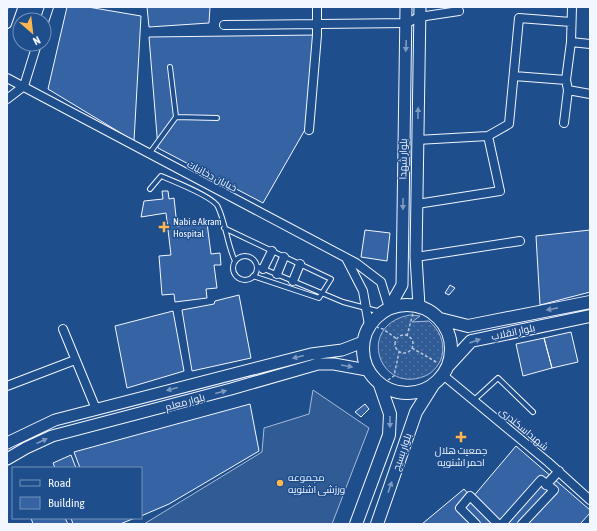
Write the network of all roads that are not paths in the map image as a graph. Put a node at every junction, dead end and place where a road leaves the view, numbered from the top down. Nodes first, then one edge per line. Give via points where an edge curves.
1 (13, 7) edge
2 (317, 7) edge
3 (406, 7) edge
4 (572, 7) edge
5 (459, 11) dead end
6 (420, 12) edge
7 (571, 22) junction
8 (407, 23) junction
9 (7, 24) edge
10 (316, 24) junction
11 (224, 25) dead end
12 (571, 42) junction
13 (590, 44) edge
14 (35, 52) edge
15 (170, 67) dead end
16 (514, 76) junction
17 (7, 78) edge
18 (566, 80) junction
19 (24, 86) junction
20 (568, 90) junction
21 (590, 94) edge
22 (7, 98) edge
23 (176, 117) junction
24 (217, 118) dead end
25 (564, 122) dead end
26 (309, 130) dead end
27 (488, 136) junction
28 (417, 140) junction
29 (149, 154) junction
30 (150, 190) dead end
31 (417, 204) junction
32 (224, 228) junction
33 (520, 241) dead end
34 (272, 251) junction
35 (284, 257) junction
36 (416, 257) junction
37 (345, 258) junction
38 (235, 261) junction
39 (300, 264) junction
40 (260, 267) junction
41 (277, 274) junction
42 (253, 276) junction
43 (293, 281) junction
44 (322, 293) junction
45 (590, 302) edge
46 (416, 306) junction
47 (385, 310) junction
48 (590, 316) edge
49 (440, 319) junction
50 (369, 325) junction
51 (62, 329) dead end
52 (363, 342) junction
53 (76, 360) junction
54 (367, 370) junction
55 (441, 375) junction
56 (380, 385) junction
57 (7, 386) edge
58 (474, 400) junction
59 (96, 409) junction
60 (533, 412) dead end
61 (7, 443) edge
62 (7, 458) edge
63 (558, 471) junction
64 (546, 485) junction
65 (590, 500) edge
66 (356, 524) edge
67 (377, 524) edge
68 (476, 524) edge
69 (498, 524) edge
70 (502, 524) edge
71 (522, 524) edge

1 - 9 street
2 - 10 street
3 - 8 main road, بلوار شهدا
4 - 7 street
5 - 6 street
6 - 8 street
28 -> 6 main road, بلوار شهدا
7 - 12 street
7 - 16 street via 519,18
8 - 10 street
8 -> 47 main road, بلوار شهدا via 402,284
10 - 11 street
10 - 26 street
12 - 13 street
12 - 18 street
14 - 19 street
15 - 23 lane
16 - 18 street
16 - 27 street via 509,124
17 - 19 street, خیابان دخانیات
18 - 20 street
19 - 22 street
19 - 29 street, خیابان دخانیات
20 - 21 street
20 - 25 street
23 - 24 lane
23 - 29 lane
27 - 28 street
27 - 31 street via 500,191
28 - 31 main road, بلوار شهدا
29 - 37 street, خیابان دخانیات
30 - 32 lane via 161,176 208,198 218,206
31 - 36 main road, بلوار شهدا
32 - 34 lane
32 - 38 lane
33 - 36 street
34 - 35 lane
34 - 40 street
35 - 39 lane
35 - 41 street
36 - 46 main road, بلوار شهدا
37 - 47 street, خیابان دخانیات via 381,282
37 - 50 street via 362,291
38 - 40 lane via 241,256 249,257
38 - 42 lane via 233,269 236,276 242,280
39 - 43 street
39 - 44 lane via 331,279
40 - 41 lane
40 - 42 lane
41 - 43 lane
42 - 44 lane via 319,298
43 - 44 lane
44 - 47 lane via 343,302
45 -> 49 main road, بلوار انقلاب via 468,326
46 - 47 main road via 397,306
46 - 49 main road via 430,311
47 - 50 main road
55 -> 48 main road, بلوار انقلاب via 471,341
49 - 55 main road via 451,342 451,355
50 - 52 main road
51 - 53 street
52 - 54 main road via 362,356
52 -> 59 main road, بلوار معلم via 342,350 311,354
53 - 57 street
53 - 59 street
54 - 56 main road
62 -> 54 main road, بلوار معلم via 52,436 318,364
55 - 56 main road via 422,391 407,394
55 - 58 street, شهیداسکندری
67 -> 55 main road, بلوار بسیج via 416,412
56 -> 66 main road, بلوار بسیج via 390,414 389,435
58 - 60 lane via 498,378
58 - 63 street, شهیداسکندری
59 - 61 main road, بلوار معلم via 55,420
63 - 64 street
63 - 65 street, شهیداسکندری
64 - 70 street via 541,480
64 - 71 street via 554,490
68 - 69 street via 460,508 470,496

